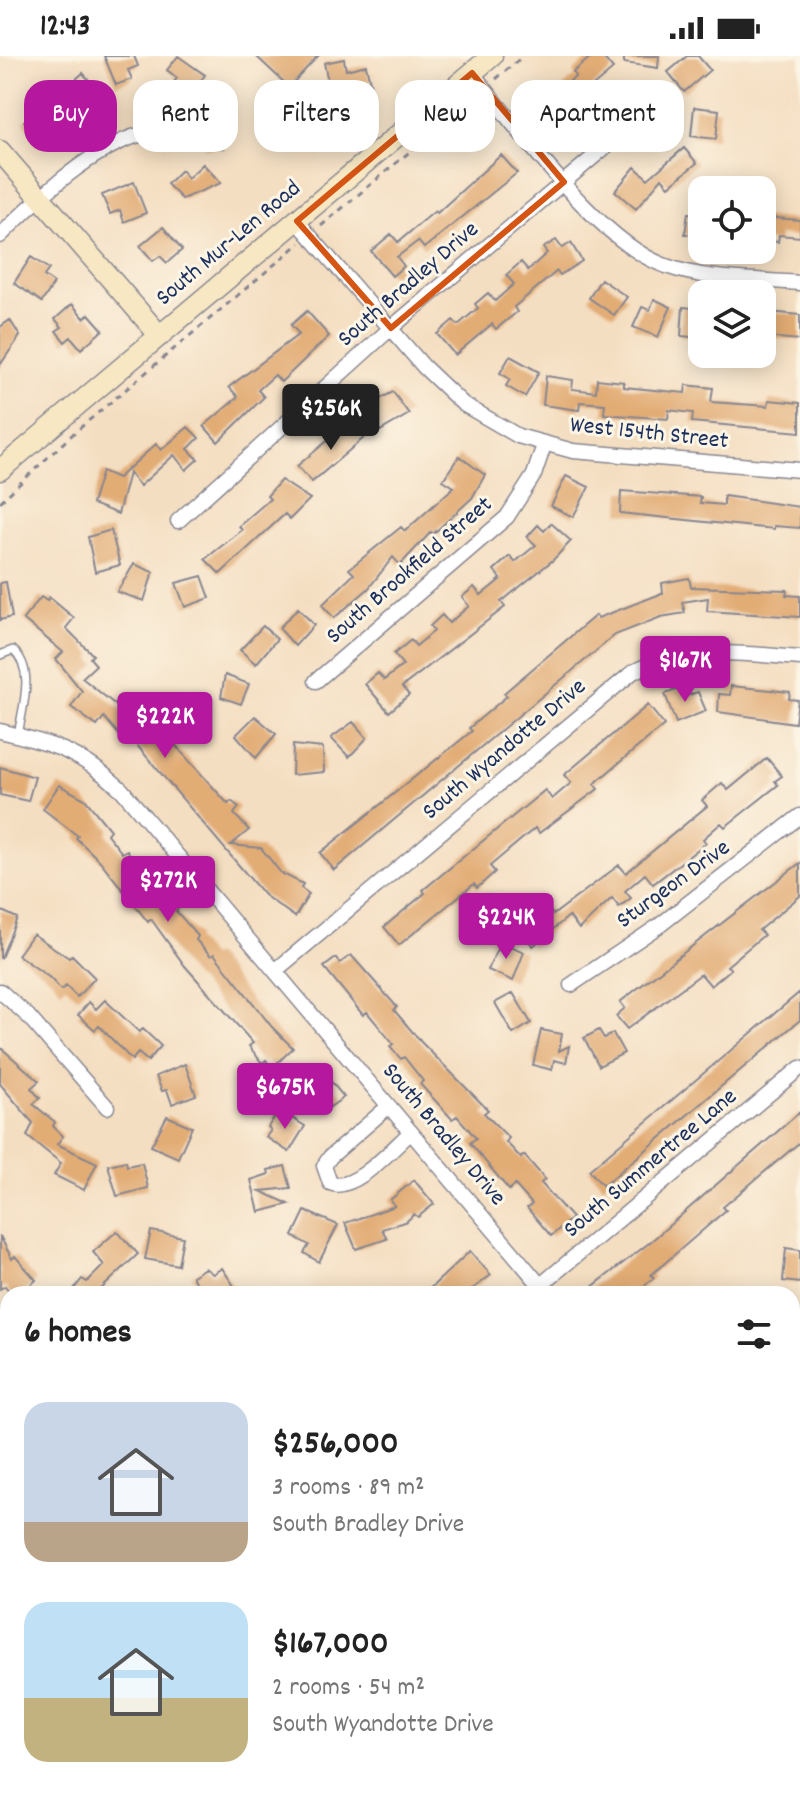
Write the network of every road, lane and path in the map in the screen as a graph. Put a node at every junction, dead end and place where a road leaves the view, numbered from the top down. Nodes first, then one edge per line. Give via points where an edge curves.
1 (492, 56) edge
2 (523, 56) edge
3 (478, 80) joint
4 (495, 100) edge
5 (133, 136) edge
6 (395, 150) edge
7 (395, 150) edge
8 (0, 151) edge
9 (599, 152) edge
10 (564, 182) junction
11 (42, 199) junction
12 (303, 228) junction
13 (0, 236) edge
14 (800, 283) edge
15 (391, 328) junction
16 (160, 336) junction
17 (544, 445) junction
18 (0, 470) edge
19 (800, 470) edge
20 (0, 502) edge
21 (178, 521) dead end
22 (0, 655) edge
23 (800, 658) edge
24 (316, 681) dead end
25 (0, 731) edge
26 (18, 736) junction
27 (800, 816) edge
28 (275, 971) junction
29 (571, 985) dead end
30 (0, 991) edge
31 (800, 1068) edge
32 (389, 1106) junction
33 (107, 1107) dead end
34 (411, 1132) junction
35 (532, 1286) edge
36 (540, 1286) edge

1 - 3 main road, South Mur-Len Road
2 - 3 path
4 - 10 street
5 - 11 street via 97,152
6 - 12 main road, South Mur-Len Road
7 - 12 path
8 - 11 main road
9 - 10 street, South Bradley Drive
10 - 14 street via 614,238 647,259 695,274
10 - 15 street, South Bradley Drive
11 - 13 street
11 - 16 main road
12 - 15 street, West 154th Street
12 - 16 main road, South Mur-Len Road
12 - 20 path
15 - 17 street, West 154th Street via 463,404 491,423
15 - 21 street, South Bradley Drive
16 - 18 main road, South Mur-Len Road
17 - 19 street, West 154th Street
17 - 24 street, South Brookfield Street via 534,475 507,517
22 - 26 lane via 13,650 27,672
23 - 28 street, South Wyandotte Drive via 693,652 633,672
25 - 26 street, South Bradley Drive
26 - 28 street, South Bradley Drive via 70,751 104,773
27 - 29 street, Sturgeon Drive via 660,925
28 - 32 street, South Bradley Drive
30 - 33 street
31 - 36 street, South Summertree Lane
32 - 34 street, South Bradley Drive
32 - 34 street via 330,1157 324,1166 330,1183 353,1182
34 - 35 street, South Bradley Drive

